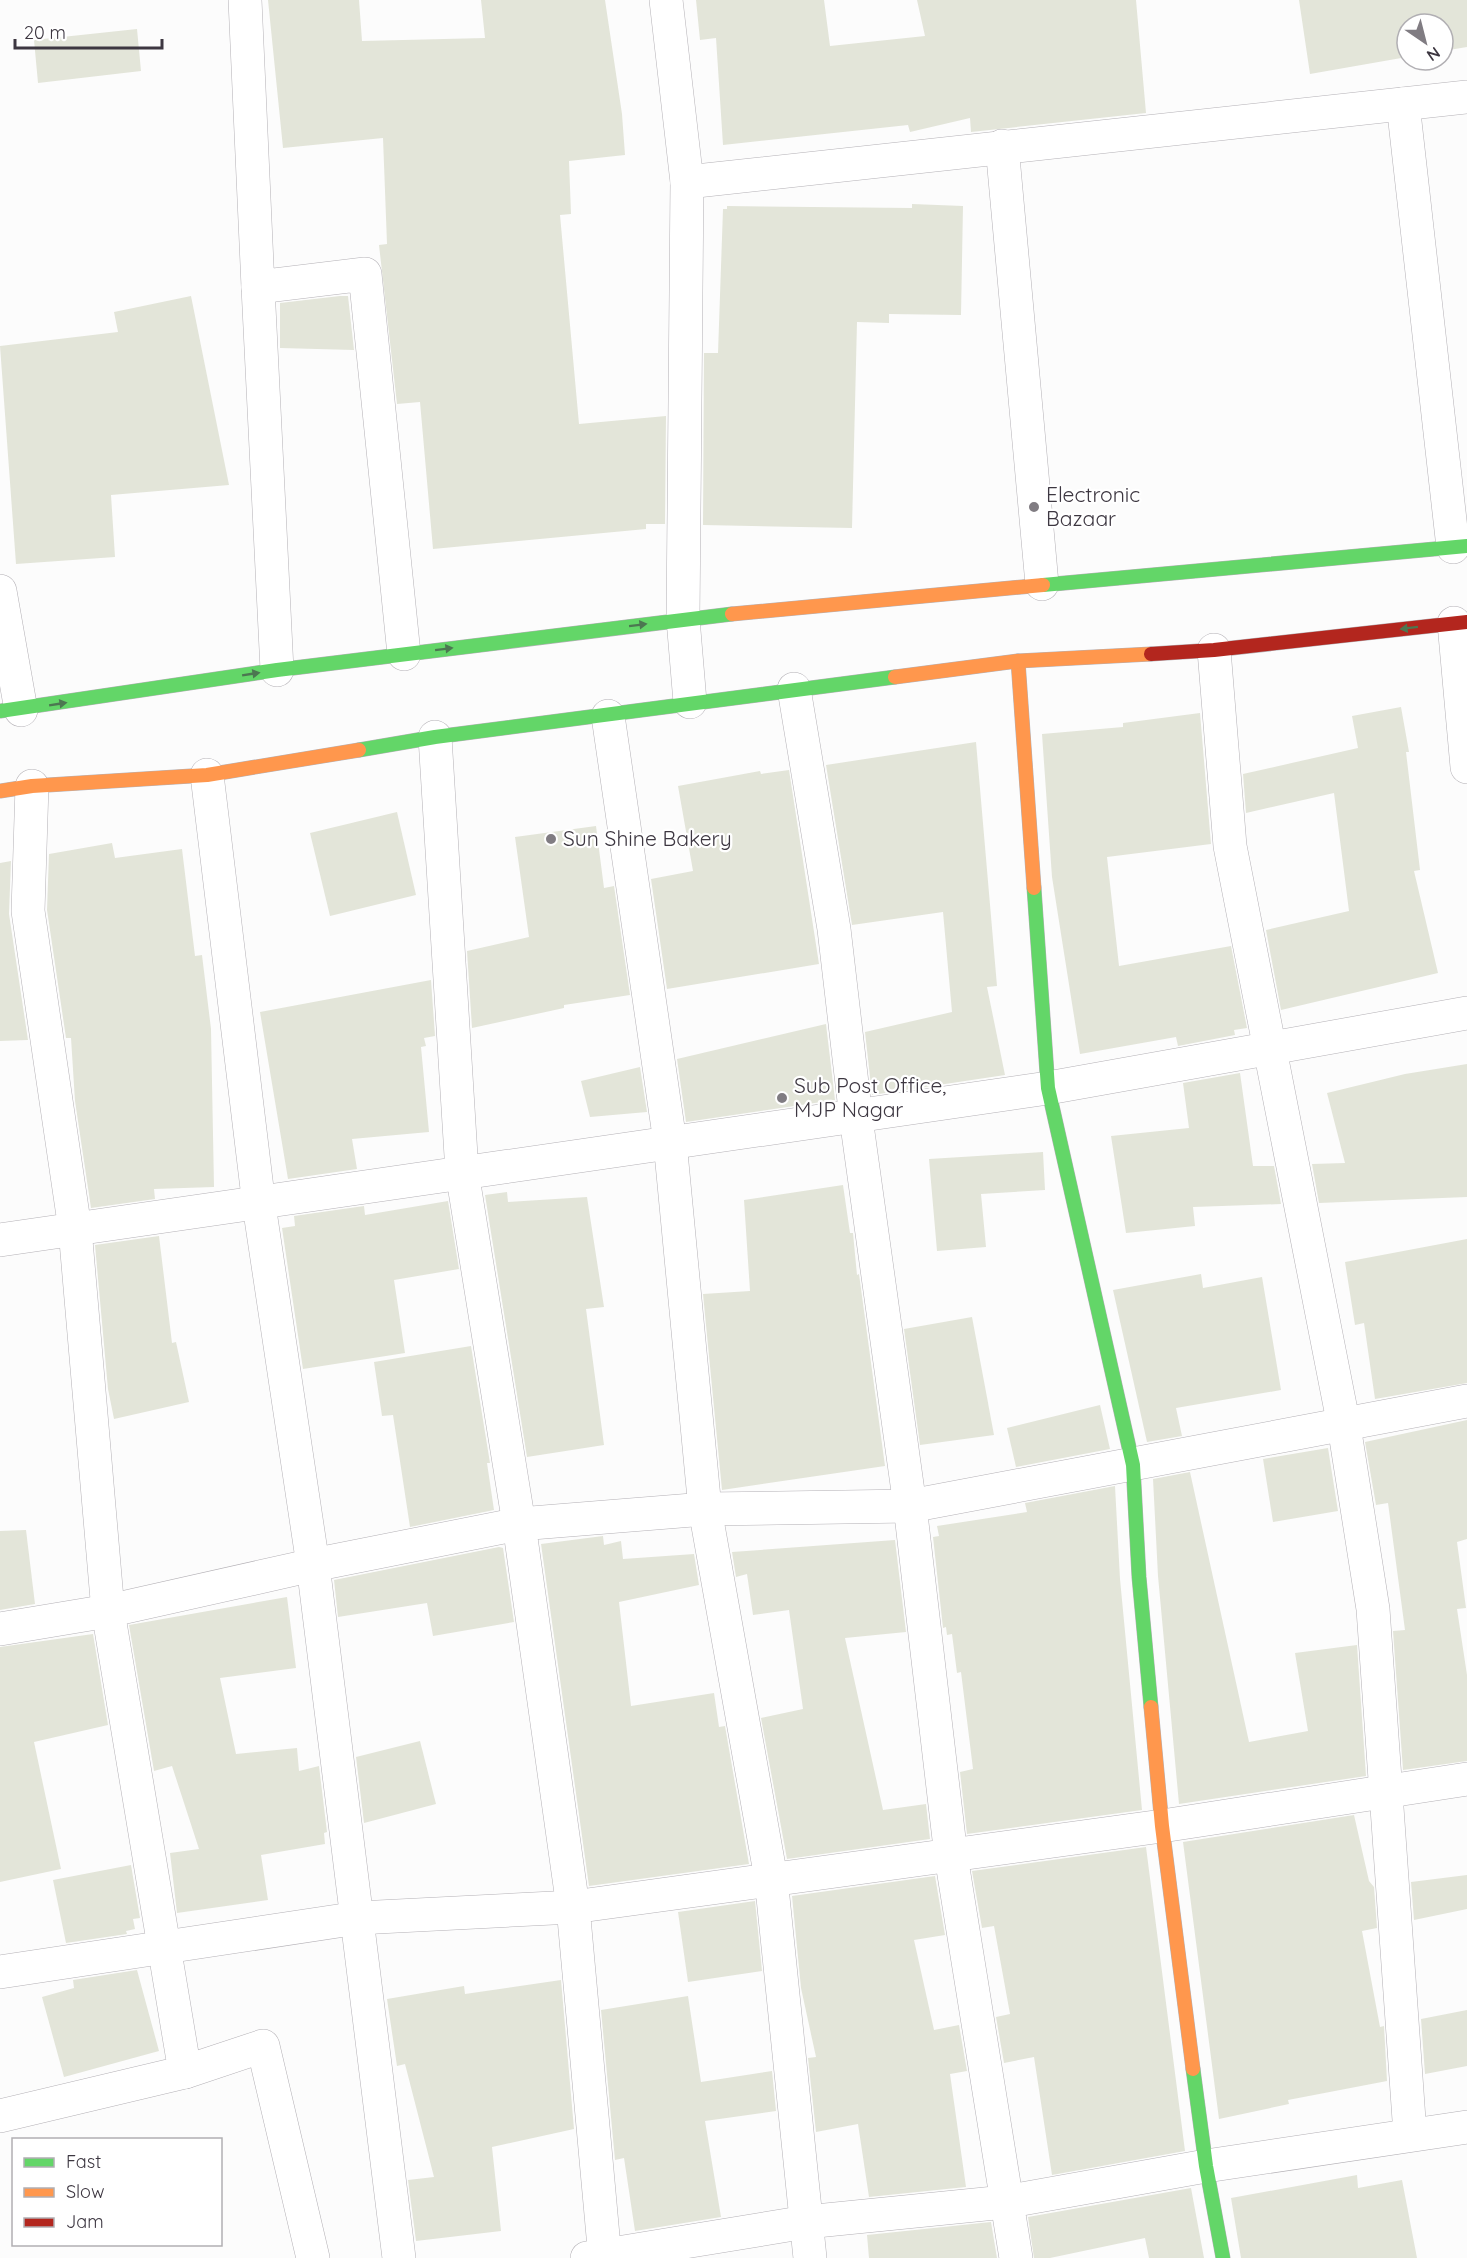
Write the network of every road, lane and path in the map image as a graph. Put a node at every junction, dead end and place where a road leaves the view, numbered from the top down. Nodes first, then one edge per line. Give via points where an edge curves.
1 (245, 0) edge
2 (666, 0) edge
3 (1467, 97) edge
4 (1403, 104) junction
5 (1002, 146) junction
6 (687, 182) junction
7 (258, 287) junction
8 (1460, 547) edge
9 (1042, 584) junction
10 (0, 591) edge
11 (683, 619) junction
12 (1461, 622) edge
13 (1214, 650) junction
14 (404, 654) junction
15 (1018, 661) junction
16 (277, 670) junction
17 (794, 690) junction
18 (690, 702) junction
19 (10, 710) edge
20 (608, 716) junction
21 (435, 737) junction
22 (1467, 767) edge
23 (207, 775) junction
24 (32, 786) junction
25 (0, 791) edge
26 (1467, 1013) edge
27 (1268, 1048) junction
28 (1048, 1089) junction
29 (856, 1118) junction
30 (670, 1142) junction
31 (462, 1172) junction
32 (259, 1205) junction
33 (75, 1229) junction
34 (0, 1240) edge
35 (1467, 1401) edge
36 (1344, 1426) junction
37 (1133, 1466) junction
38 (910, 1506) junction
39 (705, 1509) junction
40 (519, 1524) junction
41 (313, 1565) junction
42 (108, 1611) junction
43 (0, 1629) edge
44 (1467, 1779) edge
45 (1386, 1791) junction
46 (1162, 1826) junction
47 (951, 1856) junction
48 (771, 1878) junction
49 (573, 1907) junction
50 (358, 1918) junction
51 (166, 1946) junction
52 (0, 1972) edge
53 (185, 2072) junction
54 (0, 2116) edge
55 (1467, 2127) edge
56 (1410, 2134) junction
57 (1206, 2166) junction
58 (1005, 2202) junction
59 (806, 2222) junction
60 (599, 2257) edge
61 (314, 2258) edge
62 (399, 2258) edge
63 (810, 2258) edge
64 (1016, 2258) edge
65 (1223, 2258) edge

1 - 7 street
2 - 6 street
3 - 4 street
4 - 5 street
4 - 8 street
5 - 6 street
5 - 9 street
6 - 11 street
7 - 14 street via 365,273
7 - 16 street
8 - 9 main road
9 - 11 main road
10 - 19 street
14 -> 11 main road
11 - 18 street
12 -> 13 main road
12 - 22 street
13 - 15 main road
13 - 27 street via 1230,846
14 - 16 main road
15 - 17 main road
15 - 28 main road
19 -> 16 main road
17 - 18 main road
17 - 29 street via 834,929
18 - 20 main road
20 - 21 main road
20 - 30 street
21 - 23 main road
21 - 31 street
23 - 24 main road
23 - 32 street
24 - 25 main road
24 - 33 street via 28,911
26 - 27 street
27 - 28 street
27 - 36 street
28 - 29 street
28 - 37 main road
29 - 30 street
29 - 38 street
30 - 31 street
30 - 39 street
31 - 32 street
31 - 40 street
32 - 33 street
32 - 41 street
33 - 34 street
33 - 42 street
35 - 36 street
36 - 37 street
36 - 45 street via 1373,1609
37 - 38 street
37 - 46 main road
38 - 39 street
38 - 47 street
39 - 40 street
39 - 48 street
40 - 41 street
40 - 49 street
41 - 42 street
41 - 50 street
42 - 43 street
42 - 51 street
44 - 45 street
45 - 46 street
45 - 56 street
46 - 47 street
46 - 57 main road
47 - 48 street
47 - 58 street
48 - 49 street
48 - 59 street
49 - 50 street
49 - 60 street
50 - 51 street
50 - 62 street
51 - 52 street
51 - 53 street
53 - 54 street
53 - 61 street via 263,2046
55 - 56 street
56 - 57 street
57 - 58 street
57 - 65 main road
58 - 59 street
58 - 64 street
59 - 60 street
59 - 63 street

